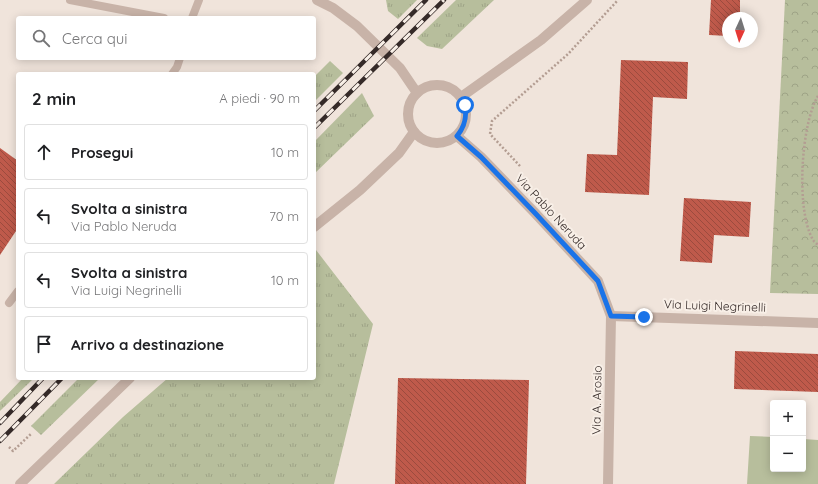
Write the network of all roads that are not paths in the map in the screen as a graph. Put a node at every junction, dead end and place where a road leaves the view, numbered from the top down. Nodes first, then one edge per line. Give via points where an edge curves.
1 (70, 0) edge
2 (199, 0) edge
3 (317, 0) edge
4 (587, 0) edge
5 (154, 16) edge
6 (193, 16) edge
7 (179, 60) edge
8 (173, 72) edge
9 (418, 93) junction
10 (461, 98) junction
11 (414, 132) junction
12 (457, 136) junction
13 (316, 225) edge
14 (16, 294) edge
15 (9, 304) dead end
16 (611, 316) junction
17 (818, 323) edge
18 (128, 380) edge
19 (20, 484) edge
20 (608, 484) edge

1 - 5 lane
2 - 6 lane
3 - 9 street via 333,8 357,26 400,68
4 - 10 street via 541,40
7 - 8 lane
9 - 10 street via 435,85 445,86 454,90
9 - 11 street via 412,100 408,116
10 - 12 street via 467,113 464,125
11 - 12 street via 421,139 440,144
11 - 13 street via 399,152 360,190
12 - 16 street, Via Pablo Neruda via 519,196 598,281
14 - 15 lane
16 - 17 street, Via Luigi Negrinelli
16 - 20 street, Via A. Arosio
18 - 19 street

